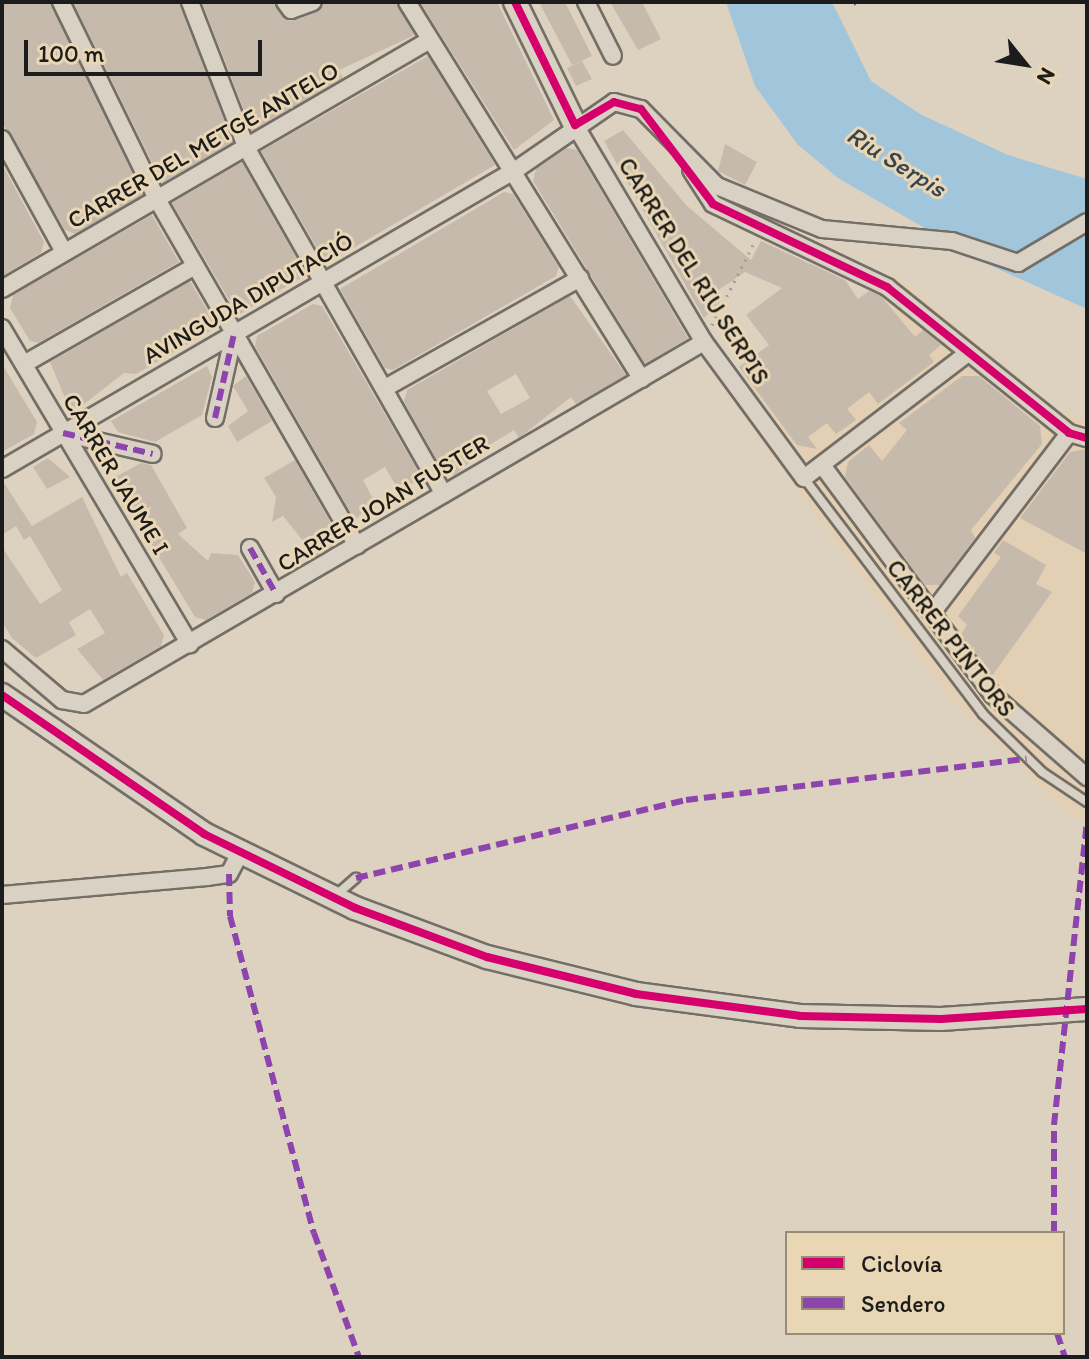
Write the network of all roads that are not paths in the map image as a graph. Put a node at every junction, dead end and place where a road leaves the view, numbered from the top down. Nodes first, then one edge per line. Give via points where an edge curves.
1 (61, 2) edge
2 (190, 2) edge
3 (285, 2) edge
4 (313, 2) edge
5 (407, 2) edge
6 (515, 2) edge
7 (586, 2) edge
8 (427, 42) junction
9 (613, 56) dead end
10 (575, 125) junction
11 (2, 139) edge
12 (247, 149) junction
13 (687, 162) junction
14 (517, 169) junction
15 (158, 201) junction
16 (1087, 222) edge
17 (64, 252) junction
18 (195, 266) junction
19 (580, 278) junction
20 (323, 283) junction
21 (2, 289) edge
22 (2, 328) edge
23 (234, 334) junction
24 (704, 342) junction
25 (968, 353) junction
26 (24, 364) junction
27 (642, 379) junction
28 (385, 388) junction
29 (215, 418) dead end
30 (63, 433) junction
31 (1069, 433) junction
32 (1087, 438) edge
33 (153, 454) dead end
34 (822, 465) junction
35 (2, 469) edge
36 (804, 478) junction
37 (444, 494) junction
38 (357, 546) junction
39 (250, 548) dead end
40 (276, 594) junction
41 (932, 613) junction
42 (190, 644) junction
43 (2, 649) edge
44 (2, 695) edge
45 (1087, 777) edge
46 (1087, 802) edge
47 (240, 853) junction
48 (356, 878) dead end
49 (2, 895) edge
50 (332, 898) junction
51 (1087, 1009) edge

1 - 15 street
2 - 12 street
3 - 4 street via 294,10
5 - 8 street
6 - 10 main road
7 - 9 street
8 - 12 street, CARRER DEL METGE ANTELO
8 - 14 street
10 - 13 street, AVINGUDA DIPUTACIÓ via 608,103 629,103
10 - 14 street, AVINGUDA DIPUTACIÓ
10 - 24 street, CARRER DEL RIU SERPIS
11 - 17 street
12 - 15 street, CARRER DEL METGE ANTELO
12 - 20 street
13 - 16 street via 729,193 802,224 952,241 1010,263 1027,262
13 - 25 street via 709,201 887,287
14 - 19 street
14 - 20 street, AVINGUDA DIPUTACIÓ
15 - 17 street, CARRER DEL METGE ANTELO
15 - 18 street
17 - 21 street, CARRER DEL METGE ANTELO
18 - 23 street
18 - 26 street
19 - 27 street
19 - 28 street
20 - 23 street, AVINGUDA DIPUTACIÓ
20 - 28 street
22 - 26 street, CARRER JAUME I
23 - 29 street
23 - 30 street, AVINGUDA DIPUTACIÓ
23 - 38 street
24 - 27 street, CARRER JOAN FUSTER
24 - 36 street, CARRER DEL RIU SERPIS
25 - 31 street
25 - 34 street
26 - 30 street, CARRER JAUME I
27 - 37 street, CARRER JOAN FUSTER
28 - 37 street
30 - 33 street
30 - 35 street, AVINGUDA DIPUTACIÓ
30 - 42 street, CARRER JAUME I
31 - 32 street
31 - 41 street
34 - 36 street
34 - 41 street
36 - 46 lane, CARRER PINTORS via 983,714 1042,772
37 - 38 street, CARRER JOAN FUSTER
38 - 40 street, CARRER JOAN FUSTER
39 - 40 street
40 - 42 street, CARRER JOAN FUSTER
41 - 45 street via 1014,718
42 - 43 street, CARRER JOAN FUSTER via 84,704 62,700
44 - 47 main road via 147,800
47 - 49 street via 229,874
47 - 50 main road
48 - 50 lane
50 - 51 main road via 523,967 714,1007 852,1019

